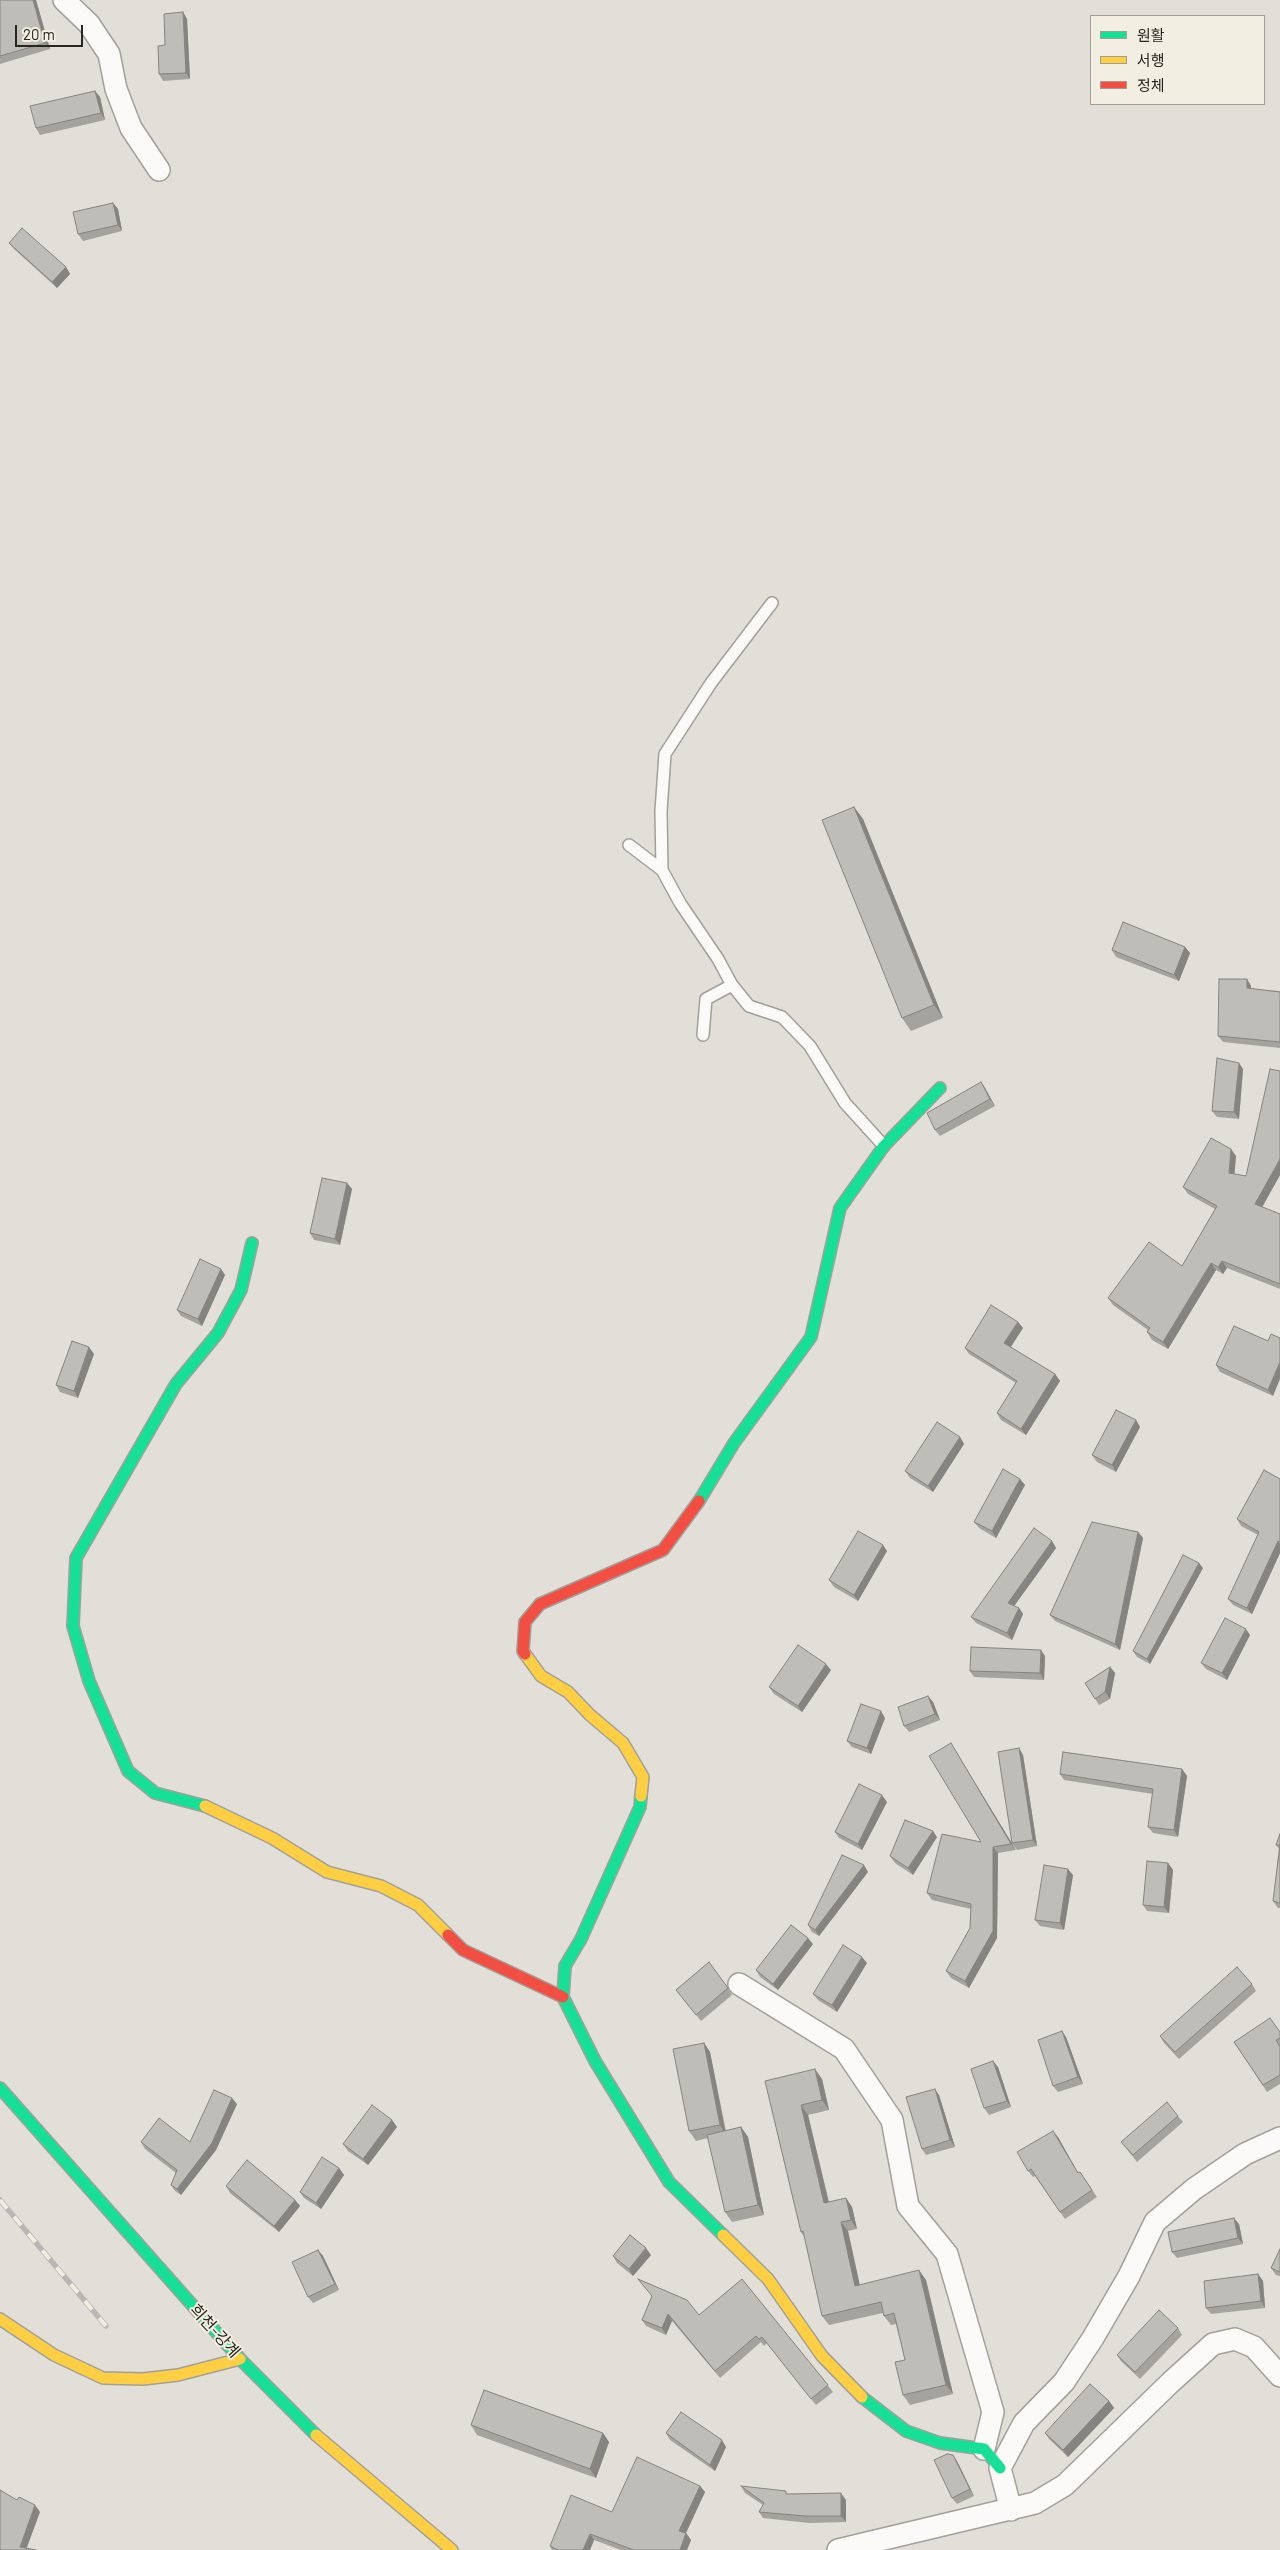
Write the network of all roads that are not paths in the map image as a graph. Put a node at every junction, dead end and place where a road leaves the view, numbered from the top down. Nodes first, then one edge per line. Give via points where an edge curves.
1 (64, 0) edge
2 (159, 170) dead end
3 (772, 603) dead end
4 (629, 845) dead end
5 (662, 870) junction
6 (732, 985) junction
7 (703, 1035) dead end
8 (940, 1088) dead end
9 (884, 1146) junction
10 (252, 1243) dead end
11 (739, 1984) dead end
12 (563, 1997) junction
13 (0, 2088) edge
14 (1280, 2138) edge
15 (0, 2319) edge
16 (240, 2359) junction
17 (1280, 2376) edge
18 (984, 2448) junction
19 (1000, 2468) junction
20 (1010, 2510) junction
21 (452, 2550) edge
22 (838, 2550) edge

1 - 2 street via 89,24 109,54 116,89 131,128
3 - 5 lane via 711,683 665,754 661,811
4 - 5 lane
5 - 6 lane
6 - 7 lane via 706,999
6 - 9 lane via 749,1006 782,1018 810,1046 845,1103
8 - 9 street
9 - 12 street via 840,1208 811,1337 734,1443 693,1511 663,1550 540,1604 525,1622 523,1651 541,1676 568,1692 623,1742 643,1777 640,1807 566,1966
10 - 12 street via 241,1290 218,1333 176,1384 76,1558 73,1626 89,1680 128,1771 155,1793 211,1807 272,1838 327,1872 381,1886 418,1905 463,1950
11 - 18 street via 844,2049 892,2120 908,2206 947,2254 993,2412
12 - 18 street via 595,2061 669,2182 768,2279 822,2356 864,2399 906,2431 940,2443
13 - 16 street, 희천-강계
14 - 19 street via 1245,2154 1194,2189 1155,2222 1129,2276 1093,2338 1064,2382 1024,2423
15 - 16 street via 54,2355 103,2378 143,2379 178,2375
16 - 21 street, 희천-강계 via 312,2432
17 - 20 street via 1254,2347 1235,2339 1213,2344 1065,2485 1035,2503
18 - 19 street
19 - 20 street
20 - 22 street

